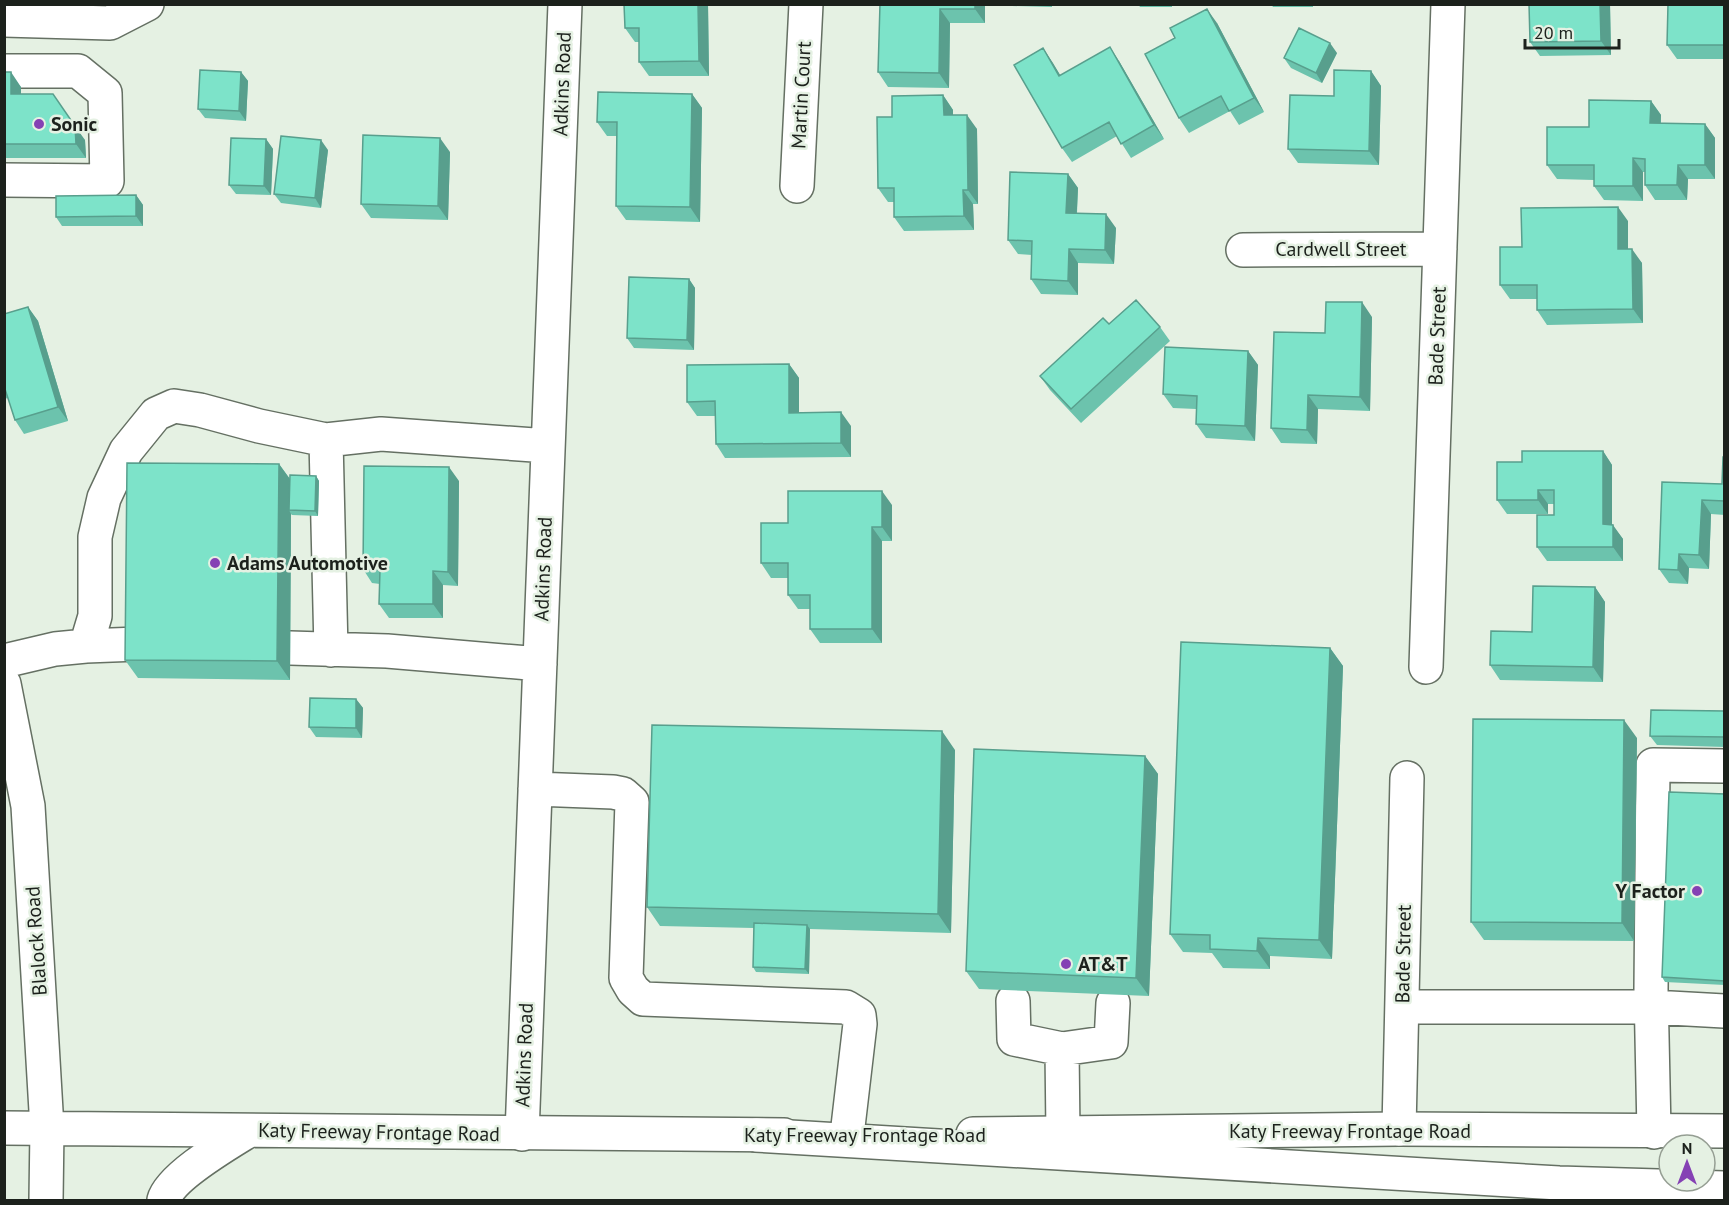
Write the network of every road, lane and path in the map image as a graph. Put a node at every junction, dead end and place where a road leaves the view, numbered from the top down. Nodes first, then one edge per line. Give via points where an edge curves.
1 (147, 4) edge
2 (565, 4) edge
3 (806, 4) edge
4 (1448, 4) edge
5 (4, 20) edge
6 (4, 71) edge
7 (4, 180) edge
8 (797, 186) dead end
9 (1440, 249) junction
10 (1243, 250) dead end
11 (326, 440) junction
12 (548, 446) junction
13 (138, 645) edge
14 (86, 646) junction
15 (290, 648) dead end
16 (331, 650) junction
17 (4, 661) edge
18 (540, 664) junction
19 (1426, 668) dead end
20 (4, 684) edge
21 (1725, 766) edge
22 (1407, 778) dead end
23 (535, 789) junction
24 (1013, 1001) edge
25 (1113, 1003) edge
26 (1402, 1007) junction
27 (1652, 1007) junction
28 (1725, 1011) edge
29 (1062, 1049) junction
30 (4, 1128) edge
31 (47, 1128) junction
32 (1399, 1129) junction
33 (248, 1131) junction
34 (1725, 1131) edge
35 (1654, 1132) junction
36 (522, 1134) junction
37 (1063, 1134) junction
38 (847, 1135) junction
39 (756, 1136) junction
40 (1725, 1188) edge
41 (46, 1200) edge
42 (164, 1200) edge

1 - 5 main road via 110,23
2 - 12 main road, Adkins Road
3 - 8 main road, Martin Court
4 - 9 main road, Bade Street
6 - 7 main road via 78,71 105,93 106,181
9 - 10 main road, Cardwell Street
9 - 19 main road, Bade Street
11 - 12 main road via 381,434
11 - 14 main road via 192,408 174,406 156,414 126,450 104,498 95,537 95,616
11 - 16 main road
12 - 18 main road, Adkins Road
13 - 14 main road
14 - 17 main road
15 - 16 main road
16 - 18 main road
18 - 23 main road, Adkins Road
20 - 31 main road, Blalock Road via 28,806
21 - 27 main road via 1653,765
22 - 26 main road, Bade Street
23 - 36 main road, Adkins Road
23 - 38 main road via 613,792 632,802 626,978 643,999 846,1007 859,1015
24 - 29 main road via 1014,1039
25 - 29 main road via 1111,1042
26 - 27 main road
26 - 32 main road, Bade Street
27 - 28 main road
27 - 35 main road
29 - 37 main road
30 - 31 main road, Katy Freeway Frontage Road
31 - 33 main road, Katy Freeway Frontage Road
31 - 41 main road, Blalock Road
32 - 35 main road, Katy Freeway Frontage Road
32 - 37 main road, Katy Freeway Frontage Road
33 - 36 main road, Katy Freeway Frontage Road
33 - 42 main road via 200,1163 166,1192
34 - 35 main road, Katy Freeway Frontage Road
36 - 39 main road, Katy Freeway Frontage Road
37 - 38 main road, Katy Freeway Frontage Road
38 - 39 main road, Katy Freeway Frontage Road
39 - 40 main road via 1547,1182

